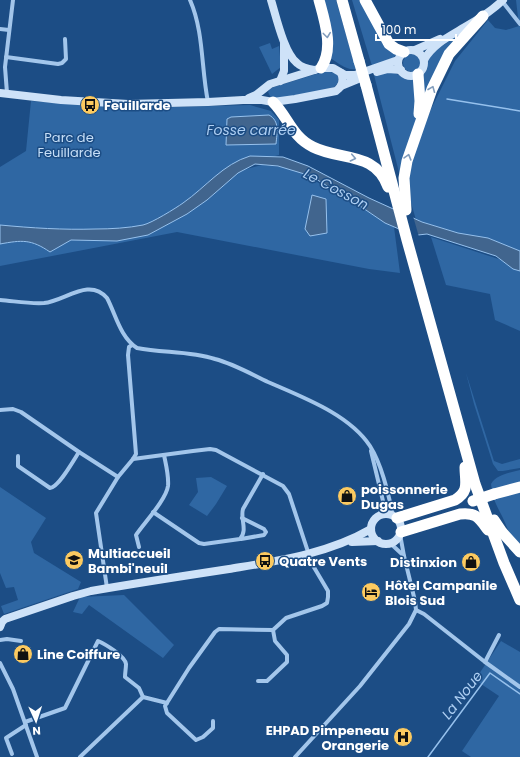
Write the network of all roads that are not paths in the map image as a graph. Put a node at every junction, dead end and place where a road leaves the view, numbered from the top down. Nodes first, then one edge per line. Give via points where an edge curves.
1 (13, 0) edge
2 (190, 0) edge
3 (270, 0) edge
4 (319, 0) edge
5 (342, 0) edge
6 (348, 0) edge
7 (365, 0) edge
8 (503, 0) edge
9 (483, 16) junction
10 (520, 24) edge
11 (0, 29) edge
12 (9, 30) junction
13 (450, 36) junction
14 (65, 39) dead end
15 (284, 42) junction
16 (415, 50) junction
17 (401, 56) junction
18 (6, 57) junction
19 (362, 60) junction
20 (424, 60) junction
21 (0, 66) edge
22 (5, 67) junction
23 (317, 69) junction
24 (400, 70) junction
25 (341, 73) junction
26 (418, 74) junction
27 (280, 81) junction
28 (341, 86) junction
29 (265, 89) junction
30 (4, 93) edge
31 (243, 100) junction
32 (208, 102) junction
33 (270, 102) junction
34 (418, 125) junction
35 (402, 208) junction
36 (411, 241) junction
37 (0, 300) edge
38 (132, 345) junction
39 (0, 410) edge
40 (370, 446) junction
41 (79, 452) junction
42 (466, 453) junction
43 (164, 455) junction
44 (18, 456) dead end
45 (133, 459) junction
46 (263, 474) junction
47 (118, 477) junction
48 (520, 487) edge
49 (153, 512) junction
50 (380, 515) junction
51 (242, 518) junction
52 (494, 520) junction
53 (398, 525) junction
54 (371, 529) junction
55 (240, 539) junction
56 (495, 540) junction
57 (378, 541) junction
58 (390, 543) junction
59 (339, 544) junction
60 (139, 547) dead end
61 (520, 552) edge
62 (308, 554) junction
63 (404, 556) junction
64 (520, 584) edge
65 (107, 588) junction
66 (520, 600) edge
67 (416, 610) junction
68 (0, 626) edge
69 (273, 630) junction
70 (499, 635) dead end
71 (0, 640) edge
72 (20, 641) dead end
73 (484, 662) junction
74 (0, 664) edge
75 (258, 681) dead end
76 (520, 687) edge
77 (143, 697) junction
78 (167, 702) junction
79 (213, 721) dead end
80 (26, 723) junction
81 (12, 754) dead end
82 (37, 757) edge
83 (80, 757) edge
84 (295, 757) edge

1 - 12 street
2 - 32 street via 200,40
3 - 15 main road
4 -> 23 highway via 328,46 327,59
5 - 19 highway
6 - 19 highway
7 - 17 highway via 390,44
8 - 9 main road
8 - 10 street
9 - 13 main road
34 -> 9 highway via 449,54
11 - 12 street
12 - 18 street
13 - 16 main road
13 - 20 main road via 434,48
14 - 18 street via 66,59 62,63
15 - 23 main road via 297,64
15 - 27 main road via 284,70
16 - 17 main road via 407,50
16 - 20 main road
17 - 24 main road
17 - 25 main road via 355,75
18 - 22 street
19 - 35 highway
20 - 26 main road via 423,68
21 - 22 street
22 - 30 street
23 - 25 main road via 333,68
23 - 27 main road
24 - 26 main road via 410,76
24 - 28 main road via 383,70
25 - 28 main road
26 - 34 highway
27 - 29 main road via 270,84
28 - 33 main road via 331,92
29 - 31 main road
29 - 33 main road via 264,96
30 - 32 main road via 96,103
31 - 32 main road
31 - 33 main road
33 -> 35 highway via 282,112 292,130 307,144 325,152 362,160 374,167 385,179 391,194
35 -> 34 highway via 405,170
35 - 36 highway
36 - 42 highway
36 - 52 highway
37 - 38 street via 45,303 84,289 96,290 107,298 124,336
38 - 40 street via 147,350 214,359 231,365 328,410 357,431
38 - 45 street via 128,355 136,449
39 - 41 street via 13,409 21,412
40 - 50 street via 383,500
40 - 53 street via 377,459
41 - 44 street via 58,484 52,488 18,466
41 - 47 street
42 - 53 highway via 466,484 460,497
42 - 56 highway
43 - 45 street
43 - 46 street via 204,449 216,450
43 - 49 street via 168,486
45 - 47 street
46 - 51 street via 243,509
46 - 62 street via 287,490
47 - 65 street via 96,513
48 - 53 highway, bridge
49 - 55 street via 199,543
49 - 60 street via 136,535
50 - 53 main road via 389,514
50 - 54 main road via 374,520
51 - 55 street via 244,531
51 - 55 street via 266,532 264,535
52 - 61 highway
52 - 64 highway
53 - 56 highway via 466,513 474,514
53 - 58 main road via 395,540
53 - 63 street
54 - 57 main road
54 - 59 main road
56 - 66 highway
57 - 58 main road
57 - 59 main road
58 - 63 street
59 - 62 main road
62 - 65 main road
62 - 69 street via 328,591 327,603 286,618
63 - 67 street
65 - 68 main road via 73,596 5,619
67 - 73 street
67 - 84 street via 409,624 367,677
69 - 75 street via 275,641 287,655 287,662 267,681
69 - 78 street via 219,629
70 - 73 street
71 - 72 street
73 - 76 street
74 - 80 street
77 - 78 street
77 - 80 street via 139,688 125,677 125,660 98,641 65,708
77 - 83 street
78 - 79 street via 167,713 196,740 212,728
80 - 81 street via 6,738
80 - 82 street

